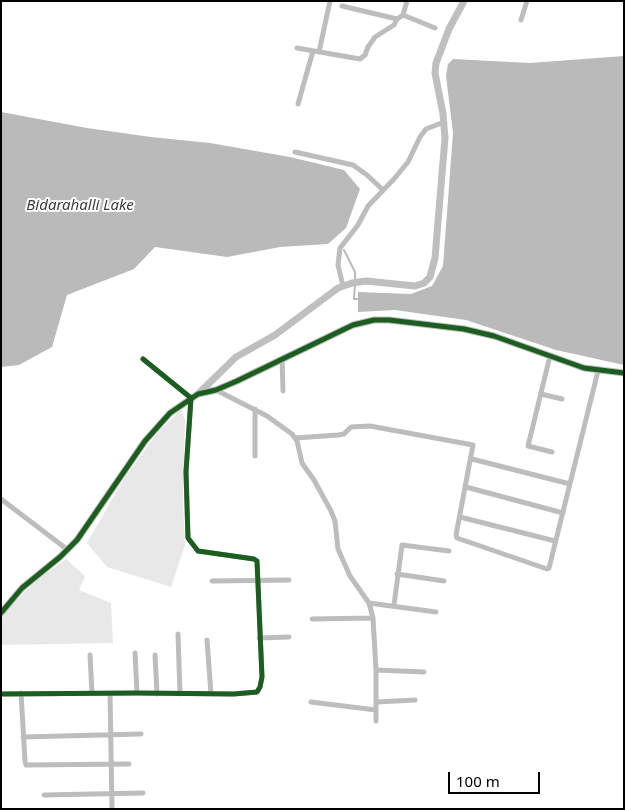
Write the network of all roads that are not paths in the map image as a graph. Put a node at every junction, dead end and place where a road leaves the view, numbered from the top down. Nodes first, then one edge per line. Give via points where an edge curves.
1 (330, 1) edge
2 (407, 1) edge
3 (464, 1) edge
4 (527, 1) edge
5 (342, 6) dead end
6 (403, 15) junction
7 (397, 19) junction
8 (521, 20) dead end
9 (435, 28) dead end
10 (297, 48) dead end
11 (313, 51) junction
12 (319, 52) junction
13 (298, 104) dead end
14 (444, 122) junction
15 (295, 152) dead end
16 (383, 190) junction
17 (343, 286) junction
18 (550, 356) junction
19 (282, 358) junction
20 (143, 359) dead end
21 (598, 371) junction
22 (624, 373) edge
23 (216, 390) junction
24 (284, 391) dead end
25 (541, 394) junction
26 (194, 396) junction
27 (562, 399) dead end
28 (254, 409) junction
29 (295, 438) junction
30 (552, 452) dead end
31 (255, 456) dead end
32 (472, 460) junction
33 (570, 484) junction
34 (466, 487) junction
35 (1, 499) edge
36 (563, 513) junction
37 (460, 517) junction
38 (556, 541) junction
39 (68, 550) junction
40 (449, 551) dead end
41 (398, 574) junction
42 (258, 580) junction
43 (289, 580) dead end
44 (212, 581) dead end
45 (444, 581) dead end
46 (370, 603) junction
47 (394, 605) junction
48 (436, 612) dead end
49 (1, 613) edge
50 (373, 618) junction
51 (312, 619) dead end
52 (178, 634) dead end
53 (289, 637) dead end
54 (259, 638) junction
55 (207, 640) dead end
56 (135, 653) dead end
57 (90, 655) dead end
58 (155, 655) dead end
59 (376, 670) junction
60 (424, 672) dead end
61 (22, 693) junction
62 (92, 693) junction
63 (110, 693) junction
64 (137, 693) junction
65 (1, 694) edge
66 (157, 694) junction
67 (180, 694) junction
68 (211, 694) junction
69 (415, 700) dead end
70 (311, 702) dead end
71 (376, 702) junction
72 (376, 710) junction
73 (376, 721) dead end
74 (141, 734) dead end
75 (111, 735) junction
76 (24, 737) junction
77 (112, 764) junction
78 (129, 764) dead end
79 (112, 793) junction
80 (143, 793) dead end
81 (44, 795) dead end
82 (112, 809) edge

1 - 12 street
2 - 6 street
3 - 14 street via 436,63
4 - 8 street
5 - 7 street
6 - 7 street
6 - 9 street
7 - 12 street via 394,25 376,37 360,59
10 - 11 street
11 - 12 street
11 - 13 street
14 - 16 street via 426,129 408,162
14 - 17 street via 436,258 432,274 416,286 366,282
15 - 16 street via 353,165
16 - 17 street via 368,206 340,248 338,265
17 - 26 street via 275,335 236,357
18 - 19 street via 469,330 382,320 353,324
18 - 21 street
18 - 25 street
19 - 23 street
19 - 24 street
20 - 26 street
21 - 22 street
21 - 33 street
23 - 26 street
23 - 28 street
25 - 27 street
25 - 30 street via 528,446
26 - 39 street via 170,413 145,441
26 - 42 street via 186,472 188,538 198,551 254,558 258,566
28 - 29 street
28 - 31 street
29 - 32 street via 338,436 351,427 377,427 471,444 474,447
29 - 46 street via 302,463 333,516 338,549 350,576
32 - 33 street
32 - 34 street
33 - 36 street
34 - 36 street
34 - 37 street
35 - 39 street
36 - 38 street
37 - 38 street
37 - 38 street via 456,535 459,539 547,569
39 - 49 street via 22,588
40 - 41 street via 402,545
41 - 45 street
41 - 47 street
42 - 43 street
42 - 44 street
42 - 54 street
46 - 47 street
46 - 50 street
47 - 48 street
50 - 51 street
50 - 59 street
52 - 67 street
53 - 54 street
54 - 68 street via 262,677 256,692
55 - 68 street
56 - 64 street
57 - 62 street
58 - 66 street
59 - 60 street
59 - 71 street
61 - 62 street
61 - 65 street
61 - 76 street
62 - 63 street
63 - 64 street
63 - 75 street
64 - 66 street
66 - 67 street
67 - 68 street
69 - 71 street
70 - 72 street
71 - 72 street
72 - 73 street
74 - 75 street
75 - 76 street
75 - 77 street
76 - 77 street via 26,765
77 - 78 street
77 - 79 street
79 - 80 street
79 - 81 street
79 - 82 street

